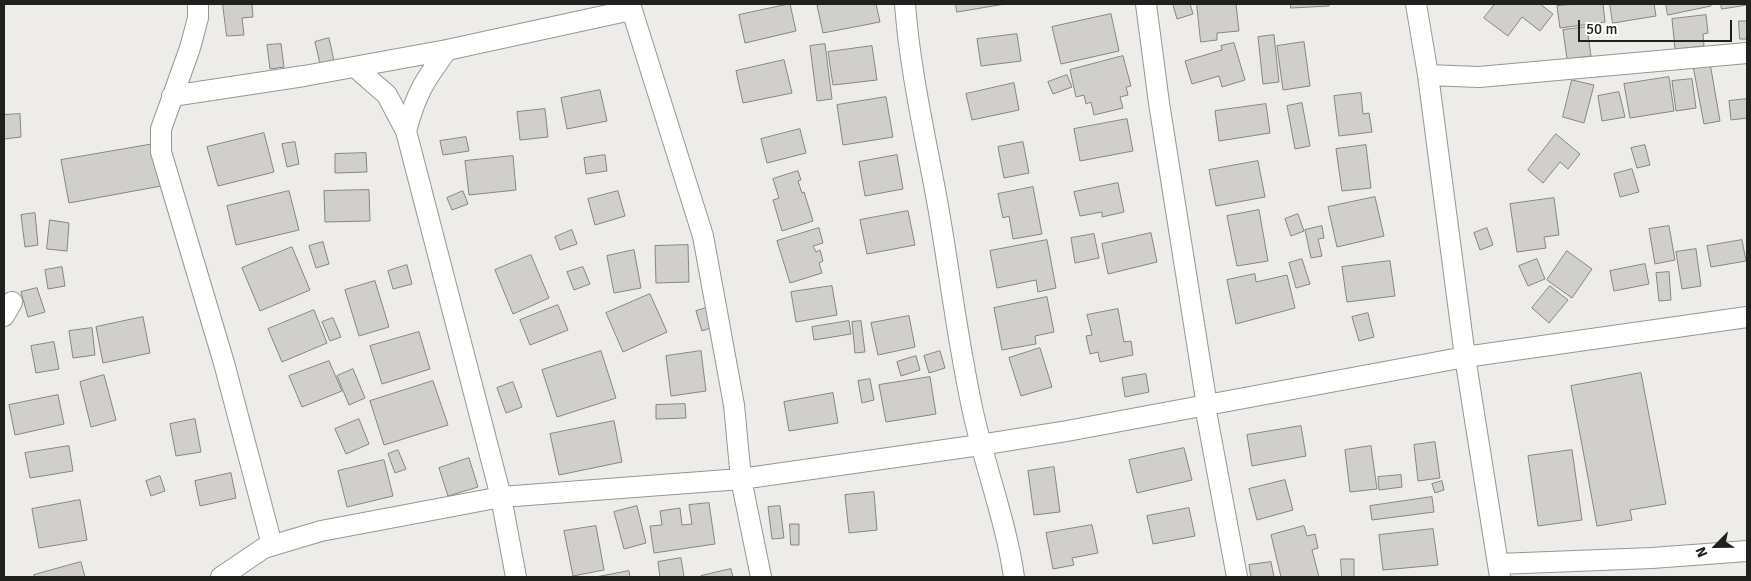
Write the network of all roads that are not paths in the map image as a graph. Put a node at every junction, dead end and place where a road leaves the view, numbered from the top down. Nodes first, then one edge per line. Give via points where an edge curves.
1 (198, 4) edge
2 (905, 4) edge
3 (1146, 4) edge
4 (1416, 4) edge
5 (631, 7) edge
6 (447, 50) junction
7 (1747, 53) edge
8 (355, 67) junction
9 (1428, 76) junction
10 (172, 96) junction
11 (406, 131) junction
12 (1747, 317) edge
13 (1465, 357) junction
14 (1206, 406) junction
15 (980, 445) junction
16 (741, 479) junction
17 (501, 497) junction
18 (272, 546) junction
19 (1747, 551) edge
20 (1499, 571) edge
21 (220, 577) edge
22 (516, 577) edge
23 (761, 577) edge
24 (1014, 577) edge
25 (1237, 577) edge

1 - 10 street via 198,18 190,48
2 - 15 street via 908,48 938,207 961,360
3 - 14 street
4 - 9 street
5 - 6 street
5 - 16 street via 703,236 733,396
6 - 8 street
6 - 11 street via 423,83
7 - 9 street via 1479,77
8 - 10 street
8 - 11 street via 388,95
9 - 13 street
10 - 18 street via 161,129 161,152 224,364
11 - 17 street
12 - 13 street
13 - 14 street
13 - 20 street
14 - 15 street
14 - 25 street
15 - 16 street
15 - 24 street via 1008,541
16 - 17 street
16 - 23 street
17 - 18 street via 321,531
17 - 22 street
18 - 21 street
19 - 20 street

